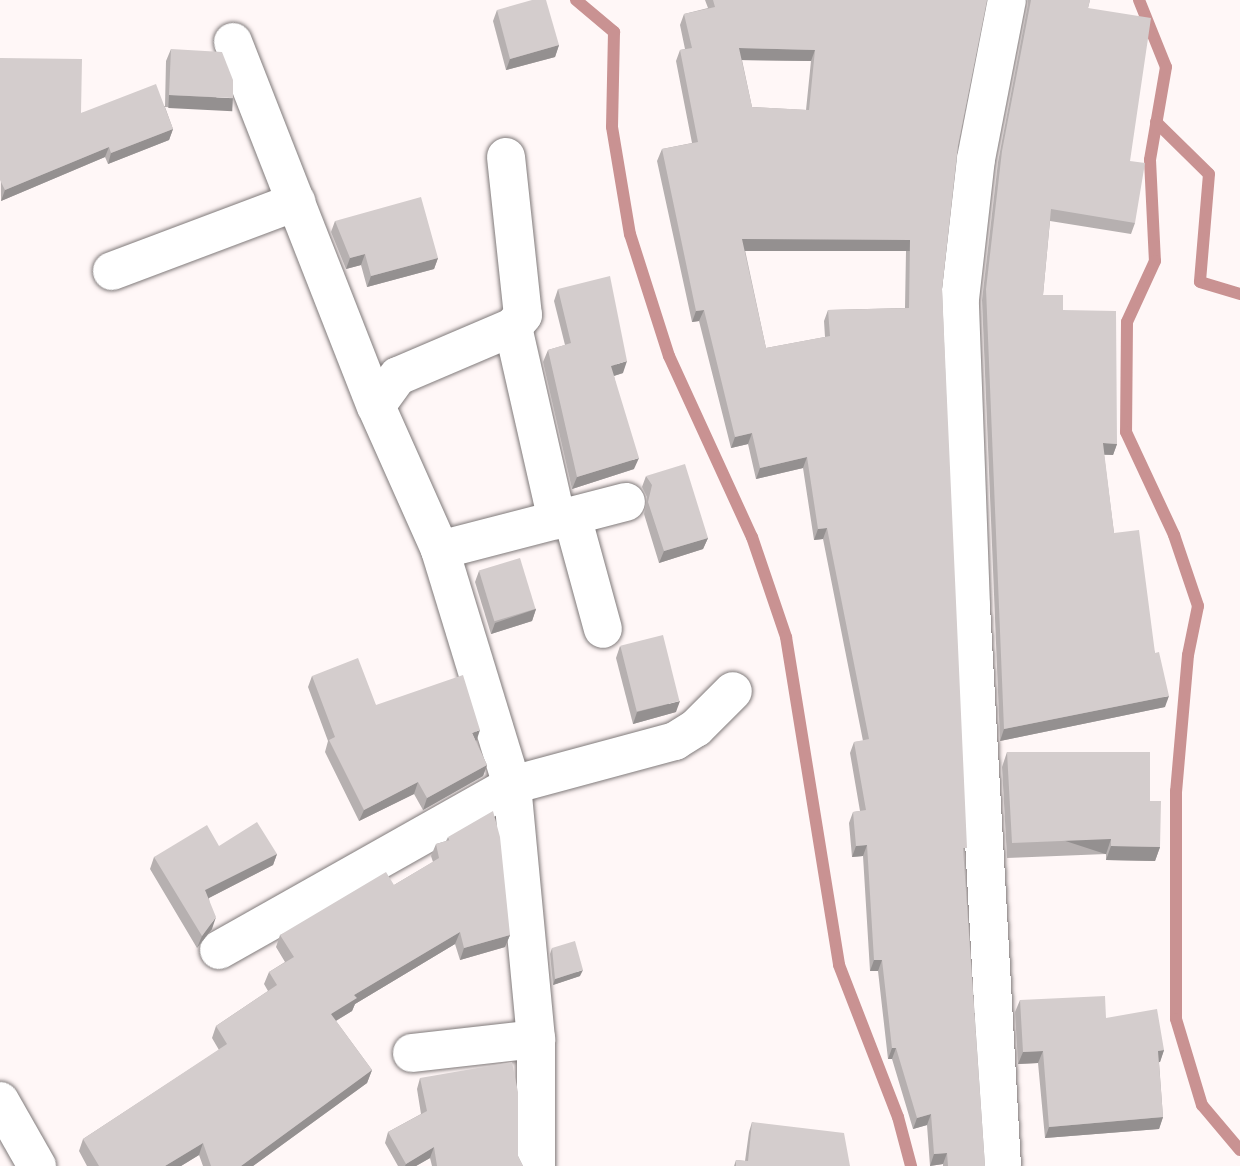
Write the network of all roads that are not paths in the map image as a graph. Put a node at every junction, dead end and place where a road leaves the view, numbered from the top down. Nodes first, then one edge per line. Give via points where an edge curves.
1 (1007, 0) edge
2 (233, 42) dead end
3 (506, 157) dead end
4 (296, 202) junction
5 (112, 271) dead end
6 (513, 327) junction
7 (376, 406) junction
8 (626, 502) dead end
9 (565, 518) junction
10 (440, 550) junction
11 (603, 629) dead end
12 (733, 691) dead end
13 (512, 785) junction
14 (219, 950) dead end
15 (536, 1039) junction
16 (412, 1053) dead end
17 (0, 1101) edge
18 (998, 1165) edge
19 (37, 1166) edge
20 (536, 1166) edge

1 - 18 street via 976,159 960,299
2 - 4 street
3 - 6 street via 523,315
4 - 5 street
4 - 7 street
6 - 7 street via 398,376
6 - 9 street
7 - 10 street
8 - 9 street
9 - 10 street
9 - 11 street
10 - 13 street
12 - 13 street via 676,741
13 - 14 street
13 - 15 street
15 - 16 street
15 - 20 street
17 - 19 street

